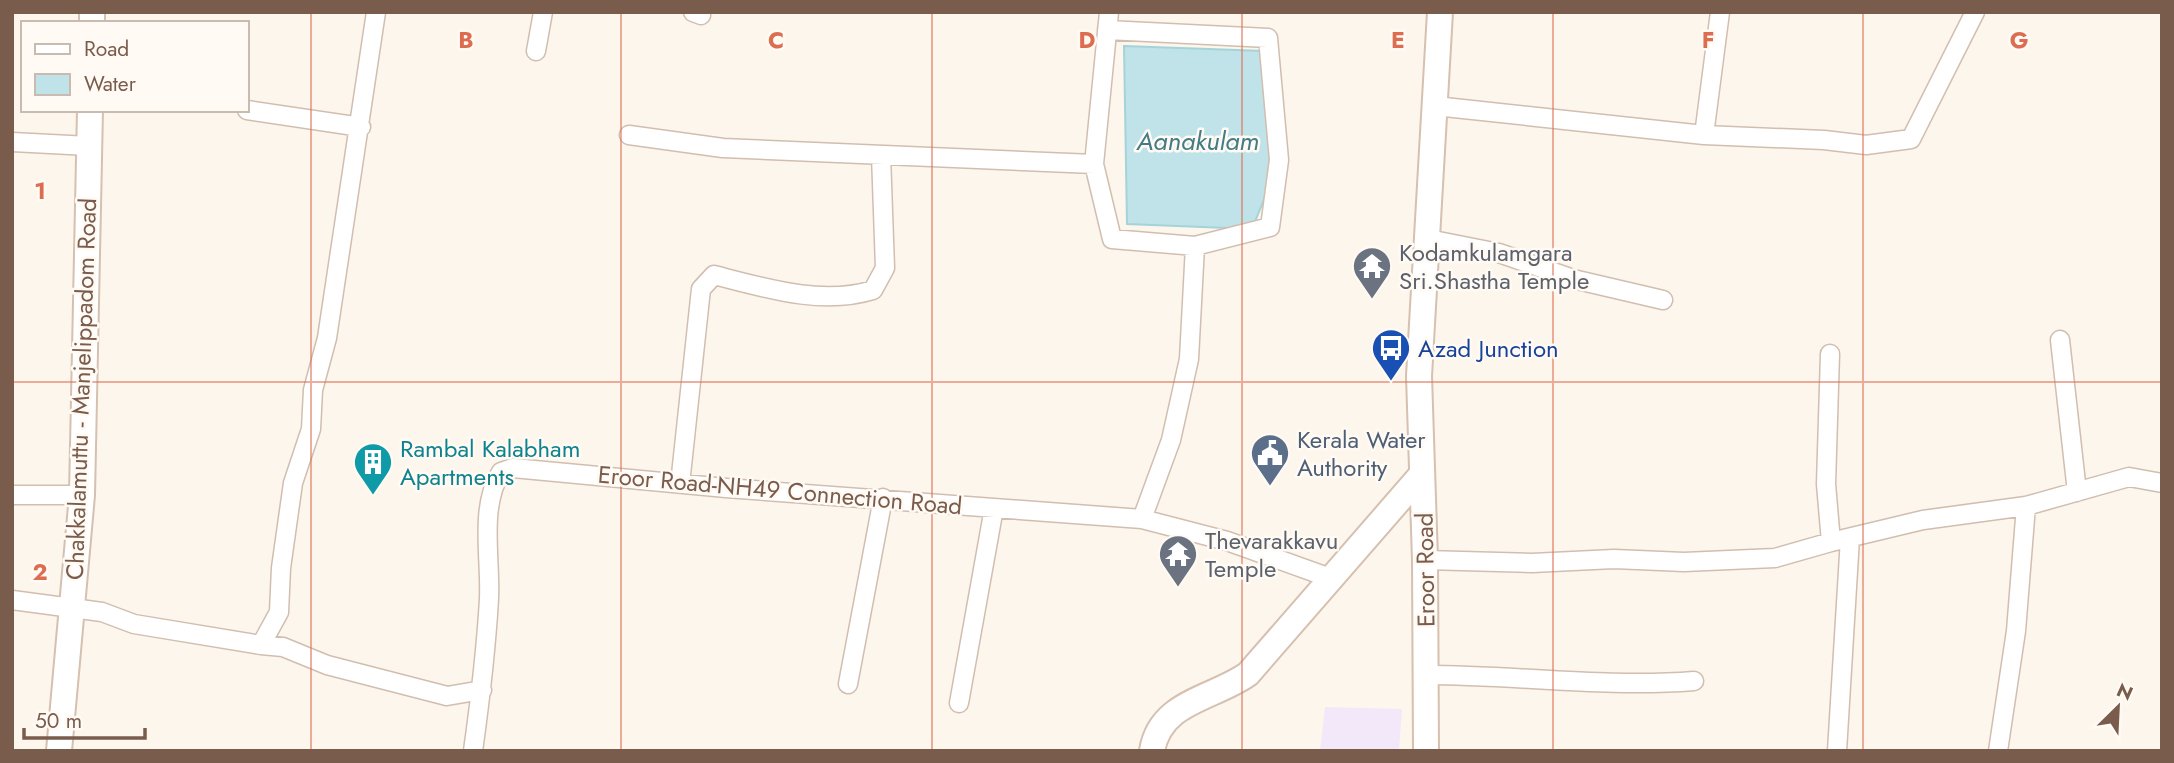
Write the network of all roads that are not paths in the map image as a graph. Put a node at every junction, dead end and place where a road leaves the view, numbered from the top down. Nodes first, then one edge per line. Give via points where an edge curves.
1 (376, 12) edge
2 (543, 12) edge
3 (1440, 12) edge
4 (1720, 12) edge
5 (1975, 12) edge
6 (1108, 21) edge
7 (536, 51) dead end
8 (1435, 106) junction
9 (248, 110) edge
10 (90, 112) edge
11 (360, 128) junction
12 (629, 135) dead end
13 (1703, 135) junction
14 (12, 142) edge
15 (89, 146) junction
16 (881, 155) junction
17 (1094, 164) junction
18 (1428, 239) junction
19 (1195, 246) junction
20 (1663, 300) dead end
21 (2060, 340) dead end
22 (1829, 354) dead end
23 (1422, 474) junction
24 (2162, 483) edge
25 (680, 484) junction
26 (2077, 492) junction
27 (12, 495) edge
28 (82, 495) junction
29 (883, 498) junction
30 (2025, 506) junction
31 (994, 508) junction
32 (1142, 519) junction
33 (1850, 538) junction
34 (1831, 542) junction
35 (1425, 560) junction
36 (1333, 579) junction
37 (12, 600) edge
38 (72, 609) junction
39 (261, 645) junction
40 (1427, 675) junction
41 (1695, 681) dead end
42 (848, 684) dead end
43 (482, 690) junction
44 (958, 703) dead end
45 (59, 751) edge
46 (473, 751) edge
47 (1152, 751) edge
48 (1426, 751) edge
49 (1837, 751) edge
50 (1998, 751) edge

1 - 11 street
2 - 7 street
3 - 8 street, Eroor Road
4 - 13 street
5 - 13 street via 1911,139 1866,145
6 - 17 street
6 - 19 street via 1268,38 1279,160 1270,227
8 - 13 street
8 - 18 street, Eroor Road
9 - 11 street
10 - 15 street, Chakkalamuttu - Manjelippadom Road
11 - 39 street via 327,338 313,390 311,429 293,484 279,612
12 - 16 street via 723,148
14 - 15 street
15 - 28 street, Chakkalamuttu - Manjelippadom Road
16 - 17 street
16 - 25 street via 885,268 873,290 850,298 824,297 714,275 701,289
17 - 19 street via 1112,239
18 - 20 street via 1499,253 1573,279
18 - 23 street, Eroor Road via 1419,376
19 - 32 street via 1189,359 1171,440
21 - 26 street
22 - 34 street via 1826,484
23 - 35 street, Eroor Road
23 - 36 street
24 - 26 street via 2129,477
25 - 29 street, Eroor Road-NH49 Connection Road
25 - 43 street, Eroor Road-NH49 Connection Road via 524,467 501,472 490,502
26 - 30 street
27 - 28 street
28 - 38 street, Chakkalamuttu - Manjelippadom Road
29 - 31 street, Eroor Road-NH49 Connection Road
29 - 42 street
30 - 33 street via 1923,520
30 - 50 street via 2015,631
31 - 32 street, Eroor Road-NH49 Connection Road
31 - 44 street
32 - 36 street, Eroor Road-NH49 Connection Road via 1227,541
33 - 34 street
33 - 49 street
34 - 35 street via 1775,558 1685,562
35 - 40 street, Eroor Road
36 - 47 street via 1248,674 1164,720
37 - 38 street
38 - 39 street
38 - 45 street, Chakkalamuttu - Manjelippadom Road
39 - 43 street via 283,647 327,665 447,696
40 - 41 street
40 - 48 street, Eroor Road
43 - 46 street, Eroor Road-NH49 Connection Road

